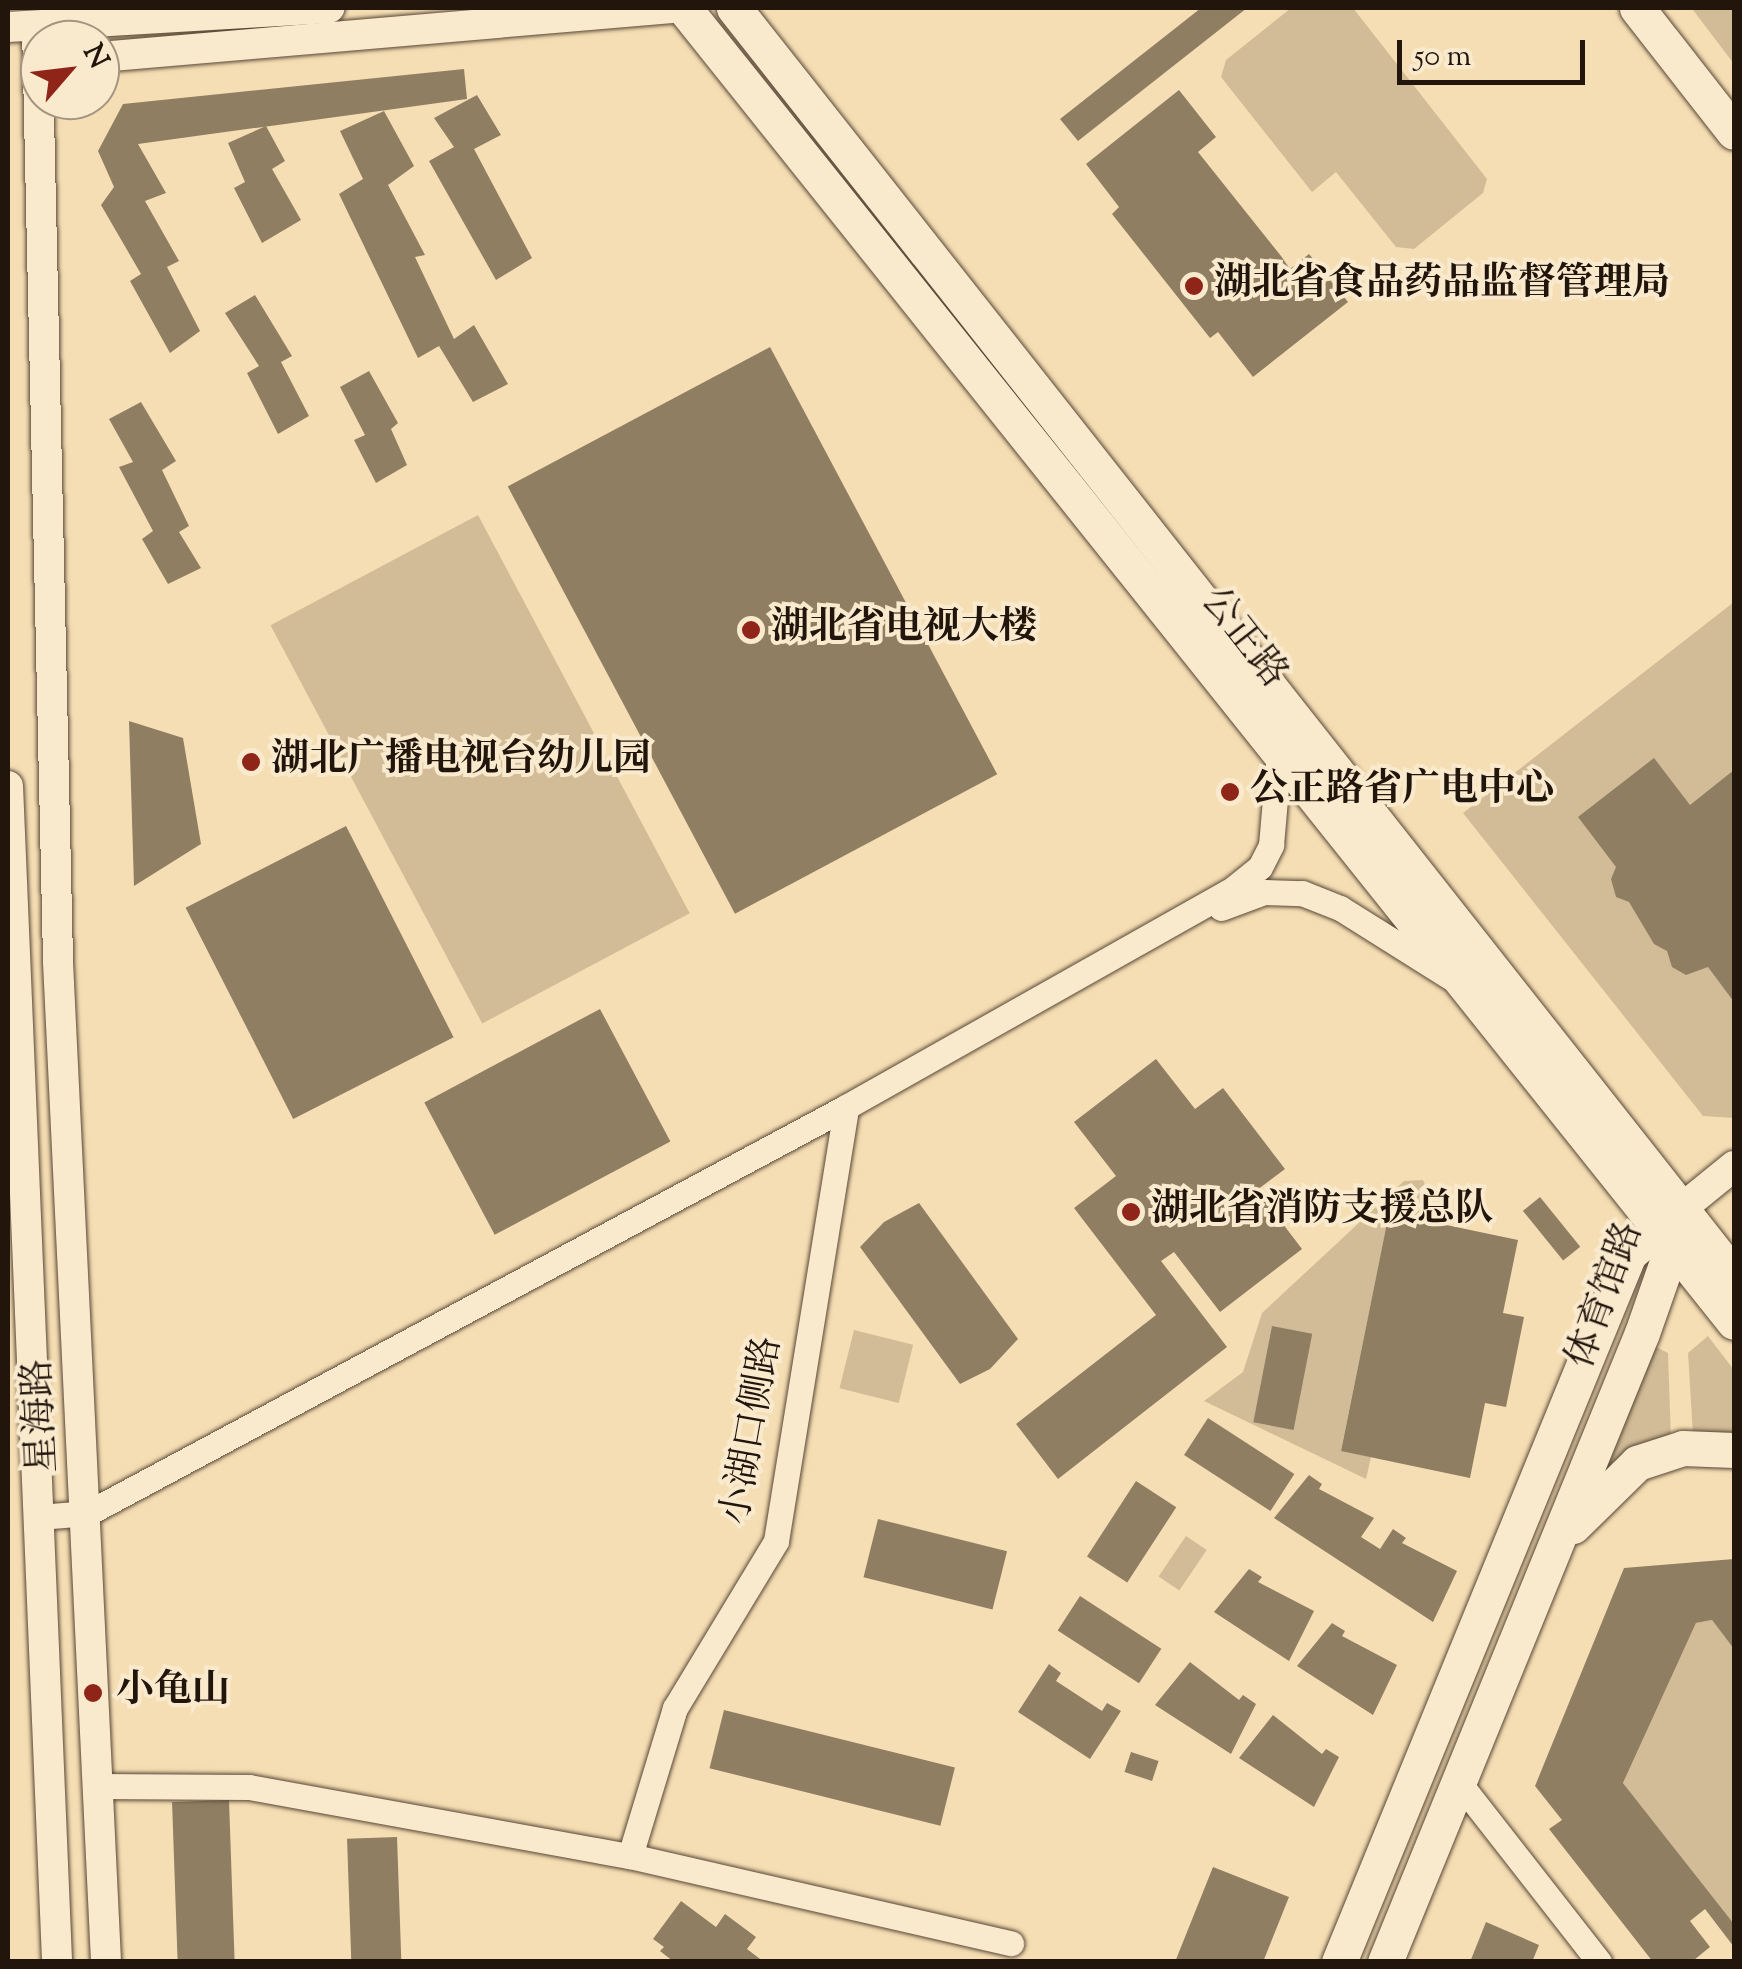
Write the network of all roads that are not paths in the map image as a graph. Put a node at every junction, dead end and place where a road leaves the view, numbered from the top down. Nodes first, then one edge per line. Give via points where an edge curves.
1 (329, 8) edge
2 (672, 8) edge
3 (684, 8) edge
4 (734, 8) edge
5 (1637, 8) edge
6 (120, 21) edge
7 (120, 55) edge
8 (30, 120) edge
9 (1734, 132) edge
10 (1279, 753) junction
11 (8, 786) edge
12 (1148, 941) junction
13 (1467, 988) junction
14 (846, 1107) junction
15 (1734, 1166) edge
16 (1672, 1228) junction
17 (1734, 1276) edge
18 (1734, 1322) edge
19 (1734, 1450) edge
20 (88, 1513) junction
21 (39, 1517) junction
22 (1553, 1543) junction
23 (1457, 1780) junction
24 (99, 1786) junction
25 (630, 1856) junction
26 (1011, 1943) dead end
27 (58, 1962) edge
28 (106, 1962) edge
29 (1338, 1962) edge
30 (1385, 1962) edge
31 (1600, 1962) edge

1 - 6 street
2 - 7 street
3 - 10 main road, 公正路
4 - 16 main road, 公正路
5 - 9 main road
8 - 20 street, 星海路 via 58,962
10 - 12 street via 1274,834 1260,867
10 - 13 main road, 公正路
11 - 21 street, 星海路
12 - 13 street via 1246,898 1287,891 1340,908
12 - 14 street
13 - 16 main road, 公正路
14 - 20 street
14 - 25 street, 小湖口侧路 via 776,1541 675,1708
15 - 16 street
16 - 17 main road, 公正路
16 - 18 main road, 公正路
16 - 22 main road, 体育馆路
16 - 29 main road, 体育馆路 via 1629,1254
19 - 22 main road via 1683,1448 1637,1463
20 - 21 street
20 - 24 street, 星海路
21 - 27 street, 星海路
22 - 23 main road, 体育馆路
23 - 30 main road, 体育馆路
23 - 31 street
24 - 25 street via 248,1787
24 - 28 street, 星海路
25 - 26 street

